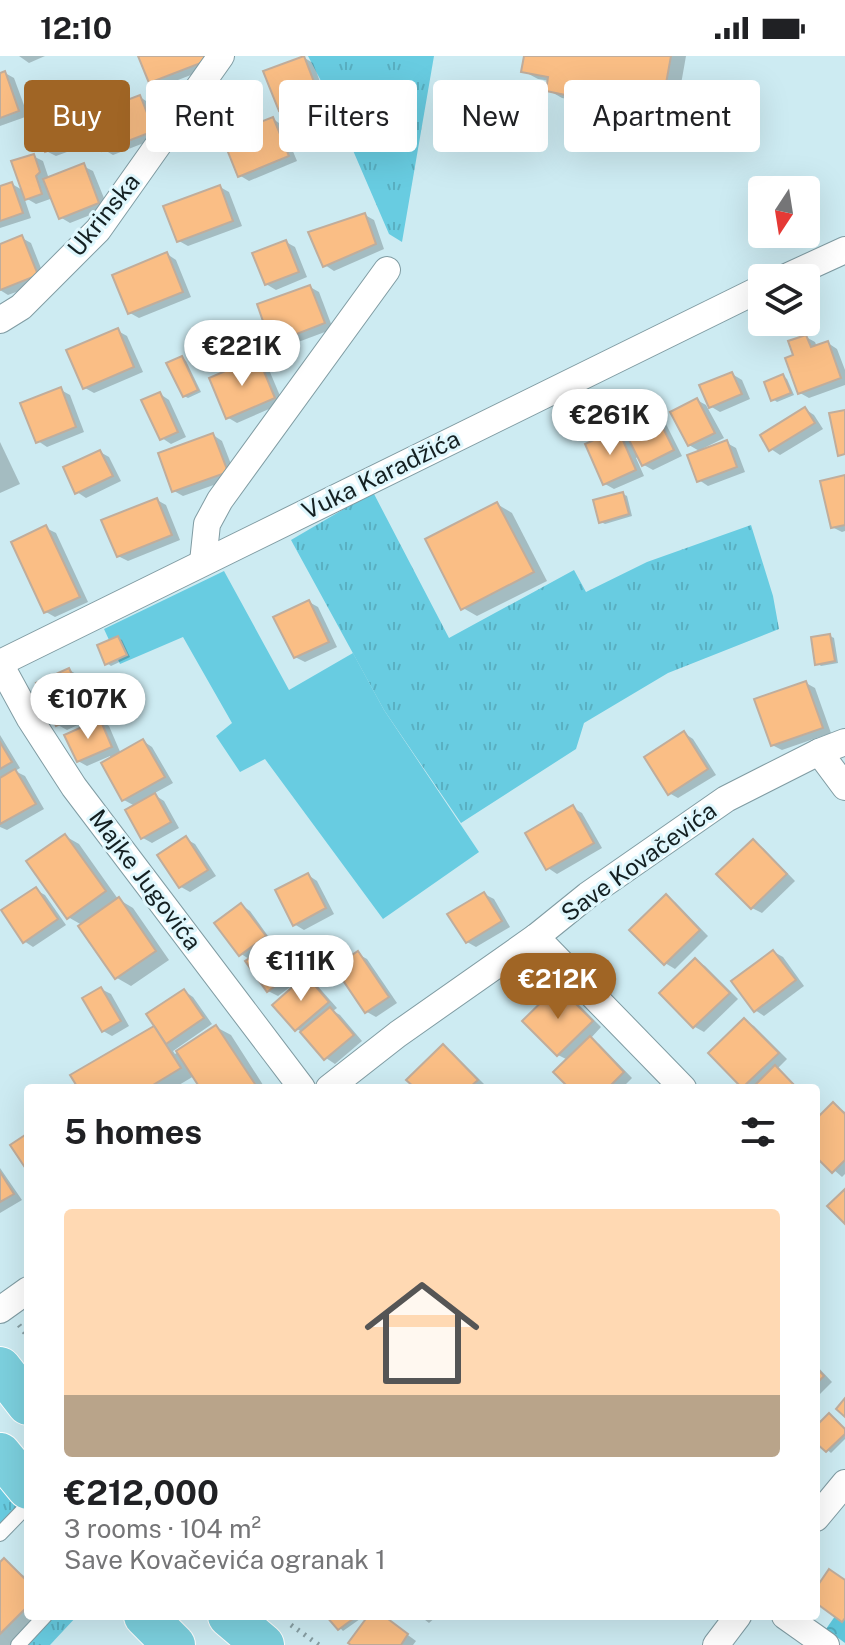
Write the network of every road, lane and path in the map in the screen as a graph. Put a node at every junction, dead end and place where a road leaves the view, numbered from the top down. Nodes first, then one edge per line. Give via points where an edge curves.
1 (221, 56) edge
2 (845, 250) edge
3 (814, 264) edge
4 (387, 270) dead end
5 (748, 295) edge
6 (0, 320) edge
7 (203, 562) junction
8 (0, 664) edge
9 (845, 742) edge
10 (819, 752) junction
11 (845, 787) edge
12 (536, 937) junction
13 (299, 1084) edge
14 (334, 1084) edge
15 (679, 1084) edge
16 (24, 1293) edge
17 (0, 1310) edge
18 (0, 1368) edge
19 (24, 1399) edge
20 (0, 1454) edge
21 (24, 1483) edge
22 (845, 1483) edge
23 (24, 1509) edge
24 (820, 1513) edge
25 (0, 1534) edge
26 (41, 1620) edge
27 (149, 1620) edge
28 (239, 1620) edge
29 (735, 1620) edge
30 (791, 1620) edge
31 (276, 1634) edge
32 (18, 1645) edge
33 (174, 1645) edge
34 (319, 1645) edge
35 (716, 1645) edge
36 (826, 1645) edge

1 - 6 street, Ukrinska via 98,230 21,307
2 - 3 street
4 - 7 street via 220,500 207,524
5 - 7 street, Vuka Karadžića
7 - 8 street, Vuka Karadžića
8 - 13 street, Majke Jugovića via 74,787
9 - 10 street, Save Kovačevića
10 - 11 street
10 - 12 street, Save Kovačevića via 726,799
12 - 14 street, Save Kovačevića
12 - 15 street
16 - 17 street
18 - 19 main road
20 - 21 main road
22 - 24 street
23 - 25 lane
26 - 32 lane
27 - 33 main road
28 - 31 main road
29 - 35 street
30 - 36 street
31 - 34 path

